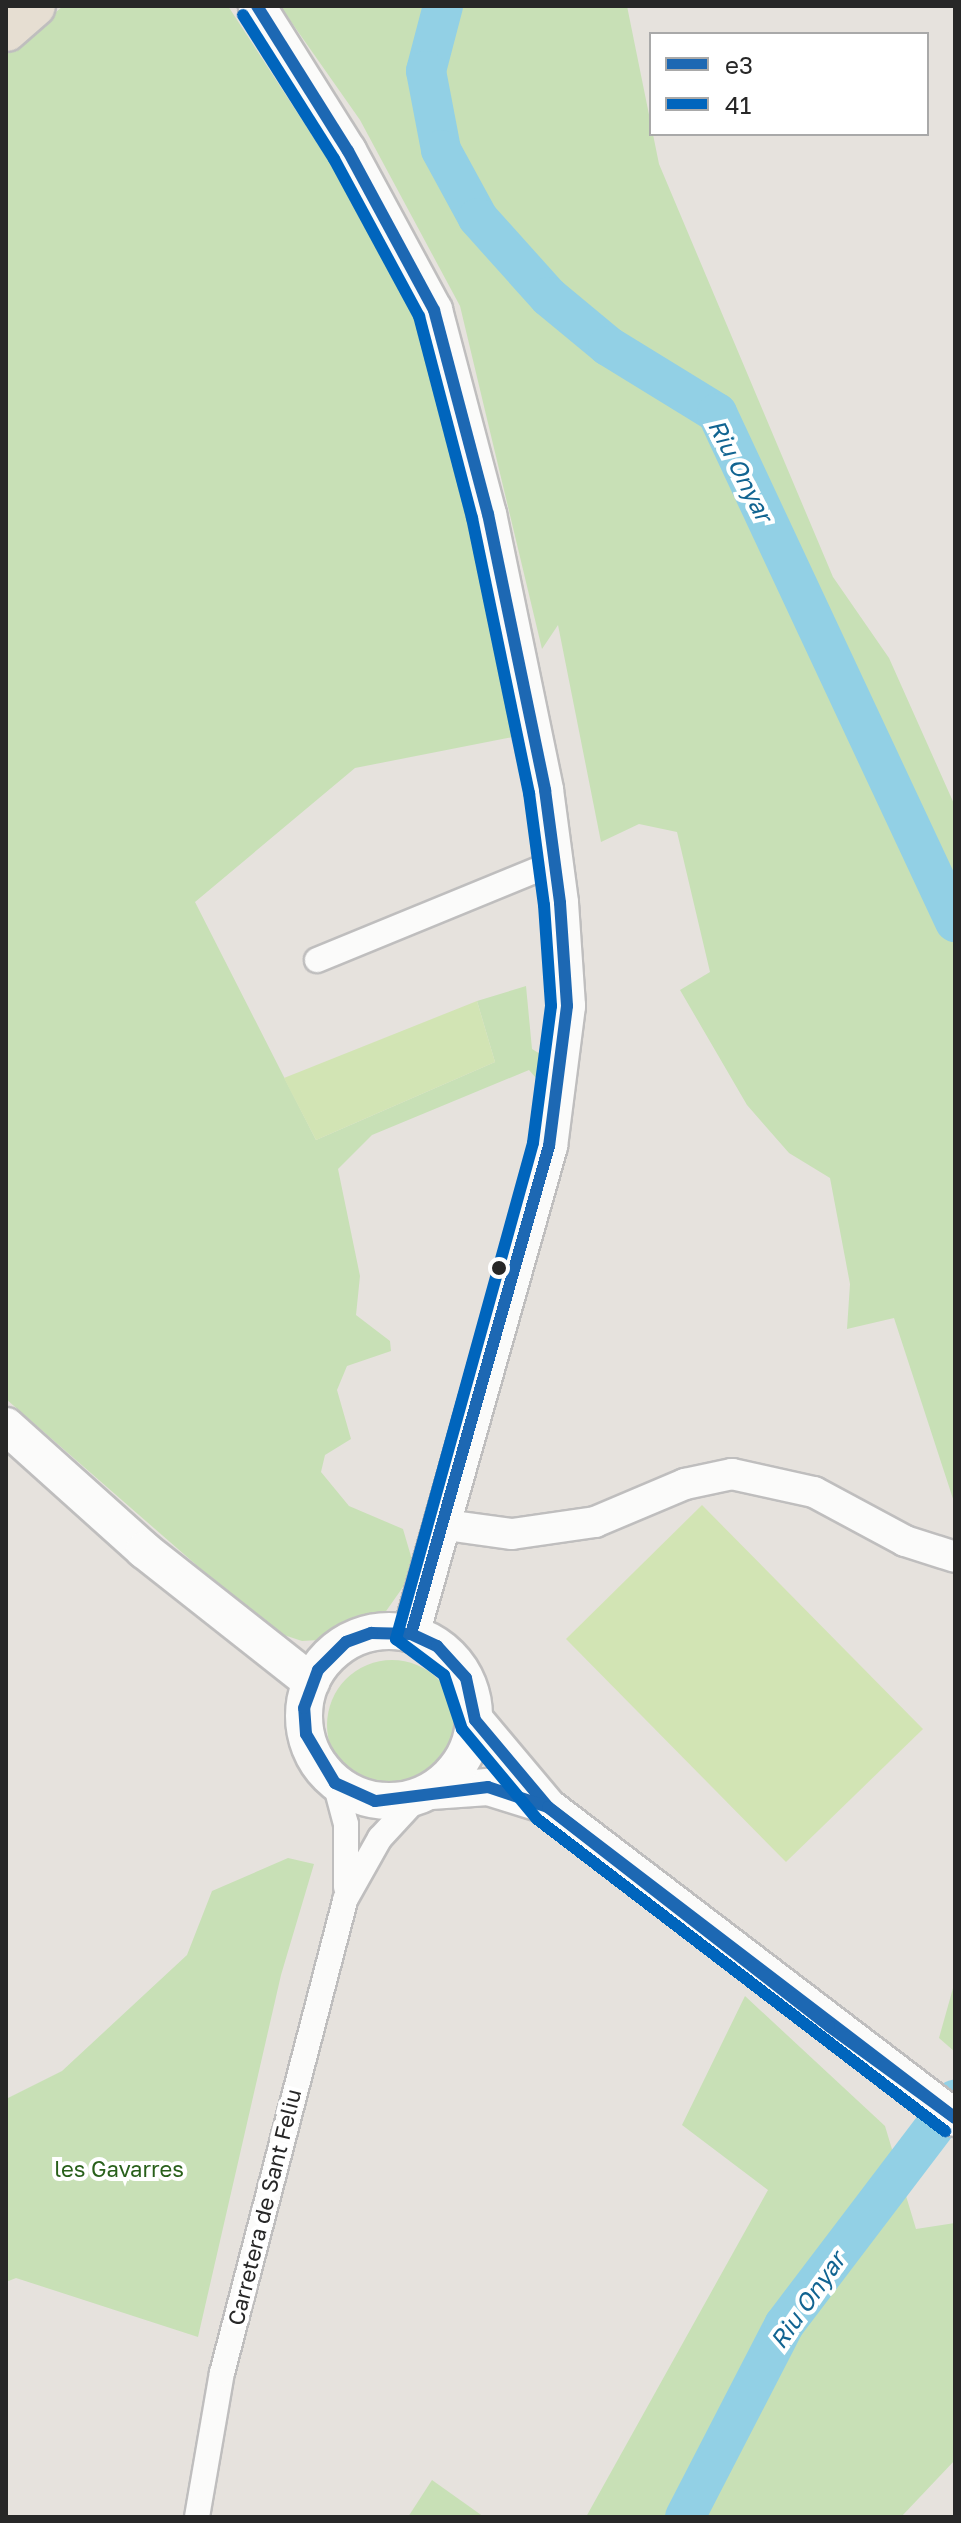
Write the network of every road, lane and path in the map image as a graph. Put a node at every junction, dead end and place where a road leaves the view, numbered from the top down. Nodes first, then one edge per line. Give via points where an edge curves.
1 (34, 6) edge
2 (257, 6) edge
3 (6, 30) edge
4 (554, 863) junction
5 (317, 960) dead end
6 (6, 1426) edge
7 (446, 1525) junction
8 (955, 1557) edge
9 (411, 1634) junction
10 (311, 1682) junction
11 (475, 1720) junction
12 (335, 1783) junction
13 (425, 1794) junction
14 (548, 1807) junction
15 (345, 1900) junction
16 (955, 2118) edge
17 (197, 2517) edge

1 - 3 highway
2 - 4 main road via 356,164 434,310 488,514
4 - 5 street
4 - 7 main road via 567,1006 562,1071 513,1288
6 - 10 main road via 144,1550
7 - 8 street via 512,1534 595,1522 685,1484 732,1474 814,1492 905,1541
7 - 9 main road
9 - 10 main road via 384,1631 346,1642
9 - 11 main road via 458,1665
10 - 12 main road via 306,1734
11 - 13 main road via 463,1761
11 - 14 main road
12 - 13 main road via 375,1801
12 - 15 street, Carretera de Sant Feliu via 346,1824
13 - 14 main road via 488,1787
13 - 15 street, Carretera de Sant Feliu via 380,1838
14 - 16 main road
15 - 17 street, Carretera de Sant Feliu via 225,2360

